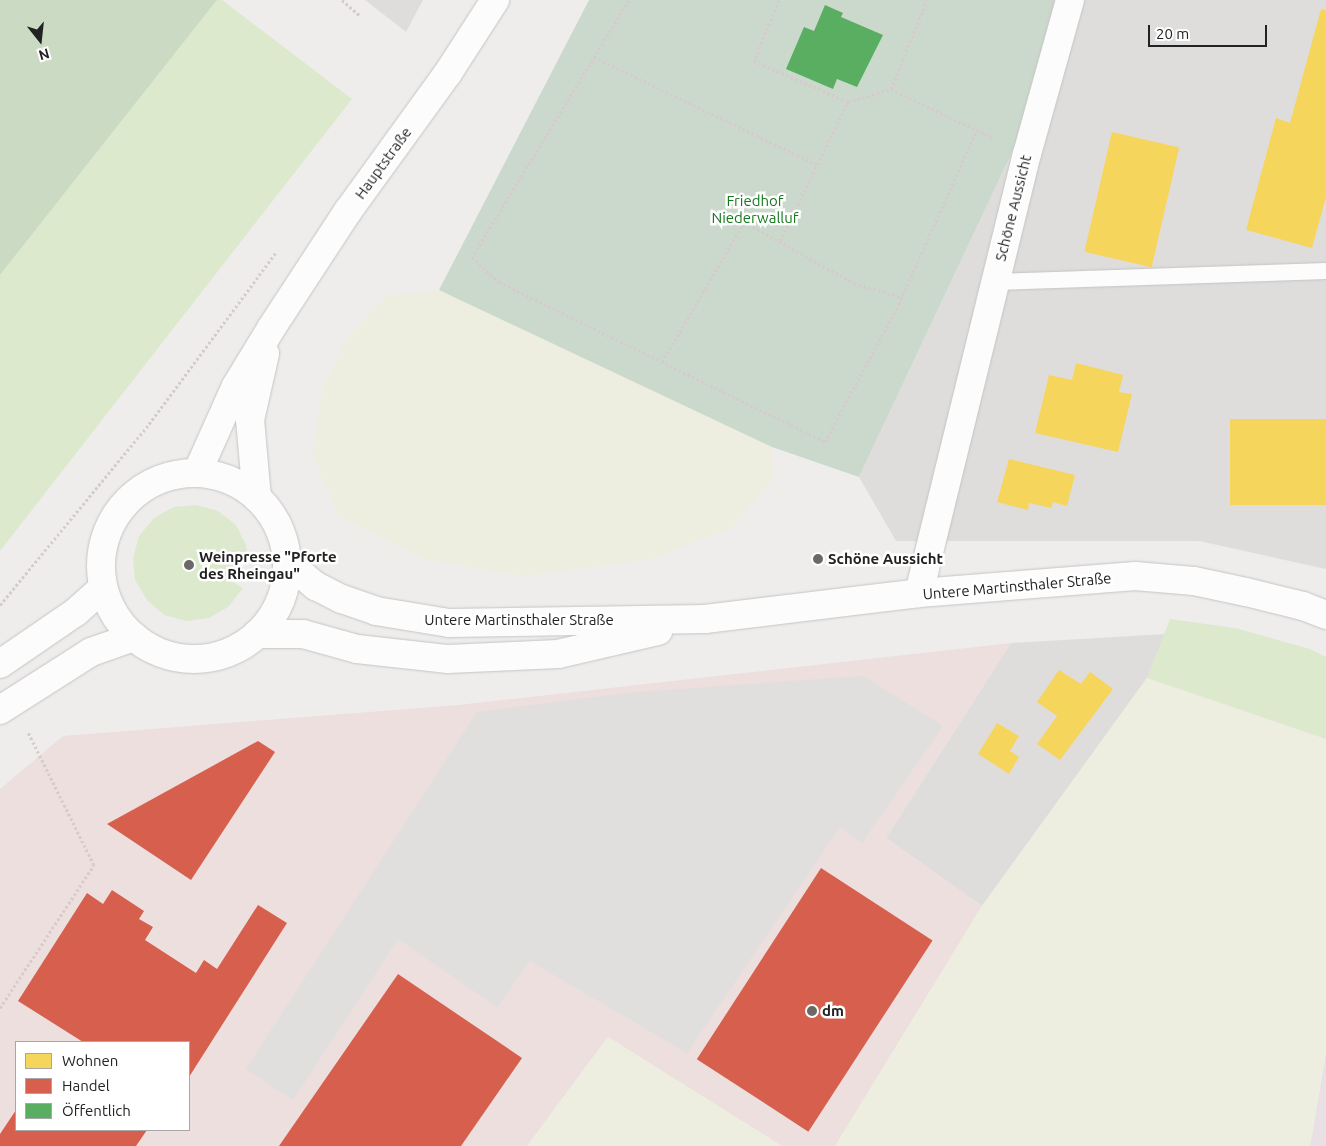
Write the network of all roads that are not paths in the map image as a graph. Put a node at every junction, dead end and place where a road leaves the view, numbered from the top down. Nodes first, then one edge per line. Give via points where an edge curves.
1 (495, 0) edge
2 (1070, 0) edge
3 (1326, 271) edge
4 (995, 282) junction
5 (272, 327) junction
6 (197, 473) junction
7 (257, 498) junction
8 (287, 562) junction
9 (103, 588) junction
10 (919, 593) junction
11 (1326, 616) edge
12 (705, 619) junction
13 (258, 634) junction
14 (134, 637) junction
15 (0, 664) edge
16 (6, 706) edge

1 - 5 street, Hauptstraße via 448,73 348,210
2 - 4 street, Schöne Aussicht via 1026,154
3 - 4 lane
4 - 10 street, Schöne Aussicht
5 - 6 street, Hauptstraße via 236,386
5 - 7 street, Hauptstraße via 250,420
6 - 7 street via 239,485
6 - 9 street via 156,482 122,507 103,545
7 - 8 street via 278,526
8 - 12 street, Untere Martinsthaler Straße via 316,586 342,599 412,619 449,622
8 - 13 street via 284,588 274,613
9 - 14 street via 120,623
9 - 15 street via 76,612
10 - 11 street, Untere Martinsthaler Straße via 1135,576 1194,581 1303,606
10 - 12 street, Untere Martinsthaler Straße
12 - 13 street, Untere Martinsthaler Straße via 588,649 508,659 392,655 303,634
13 - 14 street via 239,648 196,659 174,657 153,650
14 - 16 street via 91,652

